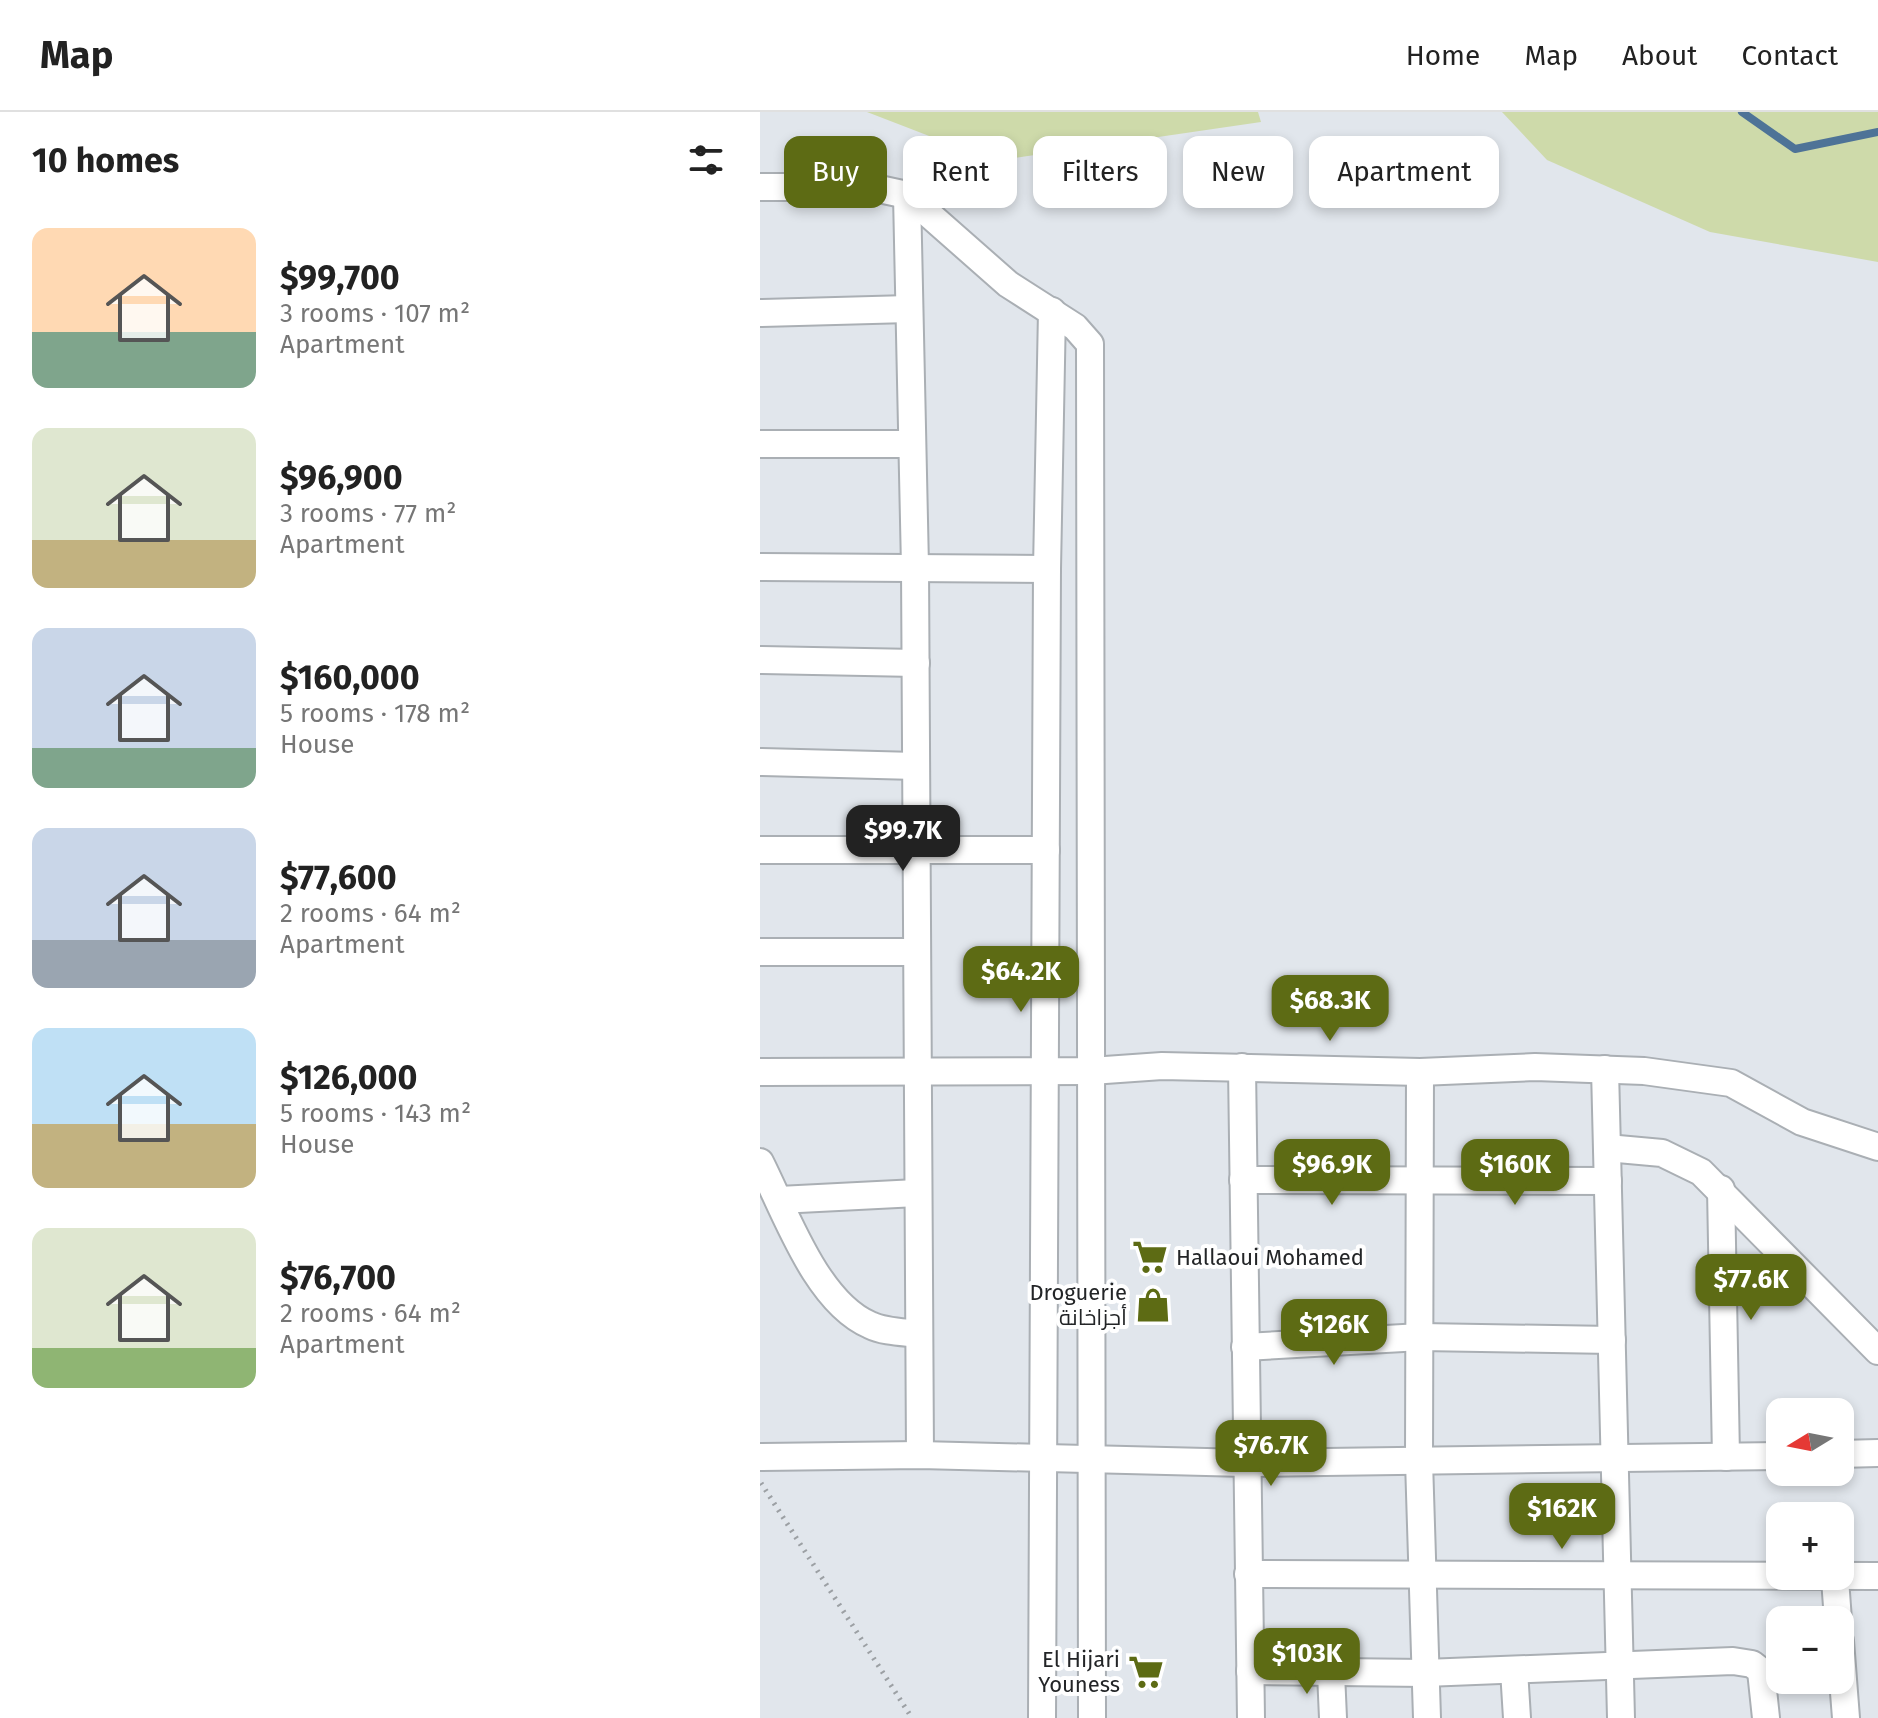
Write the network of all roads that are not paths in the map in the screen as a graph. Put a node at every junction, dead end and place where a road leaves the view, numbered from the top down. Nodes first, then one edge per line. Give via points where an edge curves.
1 (760, 187) edge
2 (903, 194) edge
3 (907, 208) edge
4 (922, 208) edge
5 (909, 309) junction
6 (1052, 311) junction
7 (760, 313) edge
8 (760, 444) edge
9 (911, 444) junction
10 (760, 567) edge
11 (915, 567) junction
12 (1047, 569) junction
13 (760, 660) edge
14 (916, 663) junction
15 (760, 762) edge
16 (916, 766) junction
17 (916, 848) junction
18 (760, 850) edge
19 (1046, 850) junction
20 (760, 952) edge
21 (916, 952) junction
22 (1242, 1067) junction
23 (1605, 1069) junction
24 (1045, 1070) junction
25 (916, 1071) junction
26 (1091, 1071) junction
27 (760, 1072) edge
28 (1420, 1072) junction
29 (1878, 1147) edge
30 (1607, 1148) junction
31 (760, 1162) edge
32 (1243, 1180) junction
33 (1608, 1181) junction
34 (1421, 1183) junction
35 (1721, 1189) junction
36 (917, 1193) junction
37 (779, 1200) junction
38 (919, 1334) junction
39 (1421, 1337) junction
40 (1612, 1340) junction
41 (1245, 1347) junction
42 (1878, 1351) edge
43 (1878, 1453) edge
44 (1854, 1454) edge
45 (920, 1455) junction
46 (1766, 1456) edge
47 (760, 1457) edge
48 (1615, 1457) junction
49 (1726, 1457) junction
50 (1045, 1459) junction
51 (1094, 1459) junction
52 (1419, 1461) junction
53 (1246, 1463) junction
54 (1248, 1574) junction
55 (1423, 1574) junction
56 (1878, 1576) edge
57 (1616, 1577) junction
58 (1766, 1578) edge
59 (1854, 1578) edge
60 (1619, 1667) junction
61 (1514, 1670) junction
62 (1250, 1671) junction
63 (1331, 1673) junction
64 (1425, 1673) junction
65 (1844, 1694) edge
66 (1042, 1718) edge
67 (1092, 1718) edge
68 (1251, 1718) edge
69 (1333, 1718) edge
70 (1427, 1718) edge
71 (1517, 1718) edge
72 (1621, 1718) edge
73 (1766, 1718) edge
74 (1846, 1718) edge

1 - 2 street via 870,187
3 - 5 street
4 - 6 street via 1008,284
5 - 7 street
5 - 9 street
6 - 12 street
6 - 26 street via 1090,344
8 - 9 street
9 - 11 street
10 - 11 street
11 - 12 street
11 - 14 street
12 - 19 street
13 - 14 street
14 - 16 street
15 - 16 street
16 - 17 street
17 - 18 street
17 - 19 street
17 - 21 street
19 - 24 street
20 - 21 street
21 - 25 street
22 - 26 street
22 - 28 street
22 - 32 street
23 - 28 street
23 - 29 street via 1731,1083 1802,1122
23 - 30 street
24 - 25 street
24 - 26 street
24 - 50 street
25 - 27 street
25 - 36 street
26 - 51 street
28 - 34 street
30 - 33 street
30 - 35 street via 1674,1156
31 - 37 street
32 - 34 street
32 - 41 street
33 - 34 street
33 - 40 street
34 - 39 street
35 - 42 street
35 - 49 street
36 - 37 street
36 - 38 street
37 - 38 street via 843,1309 878,1328
38 - 45 street
39 - 40 street
39 - 41 street
39 - 52 street
40 - 48 street
41 - 53 street
43 - 44 street
45 - 47 street
45 - 50 street
46 - 49 street
48 - 49 street
48 - 52 street
48 - 57 street
50 - 51 street
50 - 66 street
51 - 53 street
51 - 67 street
52 - 53 street
52 - 55 street
53 - 54 street
54 - 55 street
54 - 62 street
55 - 57 street
55 - 64 street
56 - 59 street
57 - 58 street
57 - 60 street
60 - 61 street
60 - 72 street
60 - 73 street via 1752,1664 1761,1671
61 - 64 street
61 - 71 street
62 - 63 street
62 - 68 street
63 - 64 street
63 - 69 street
64 - 70 street
65 - 74 street

